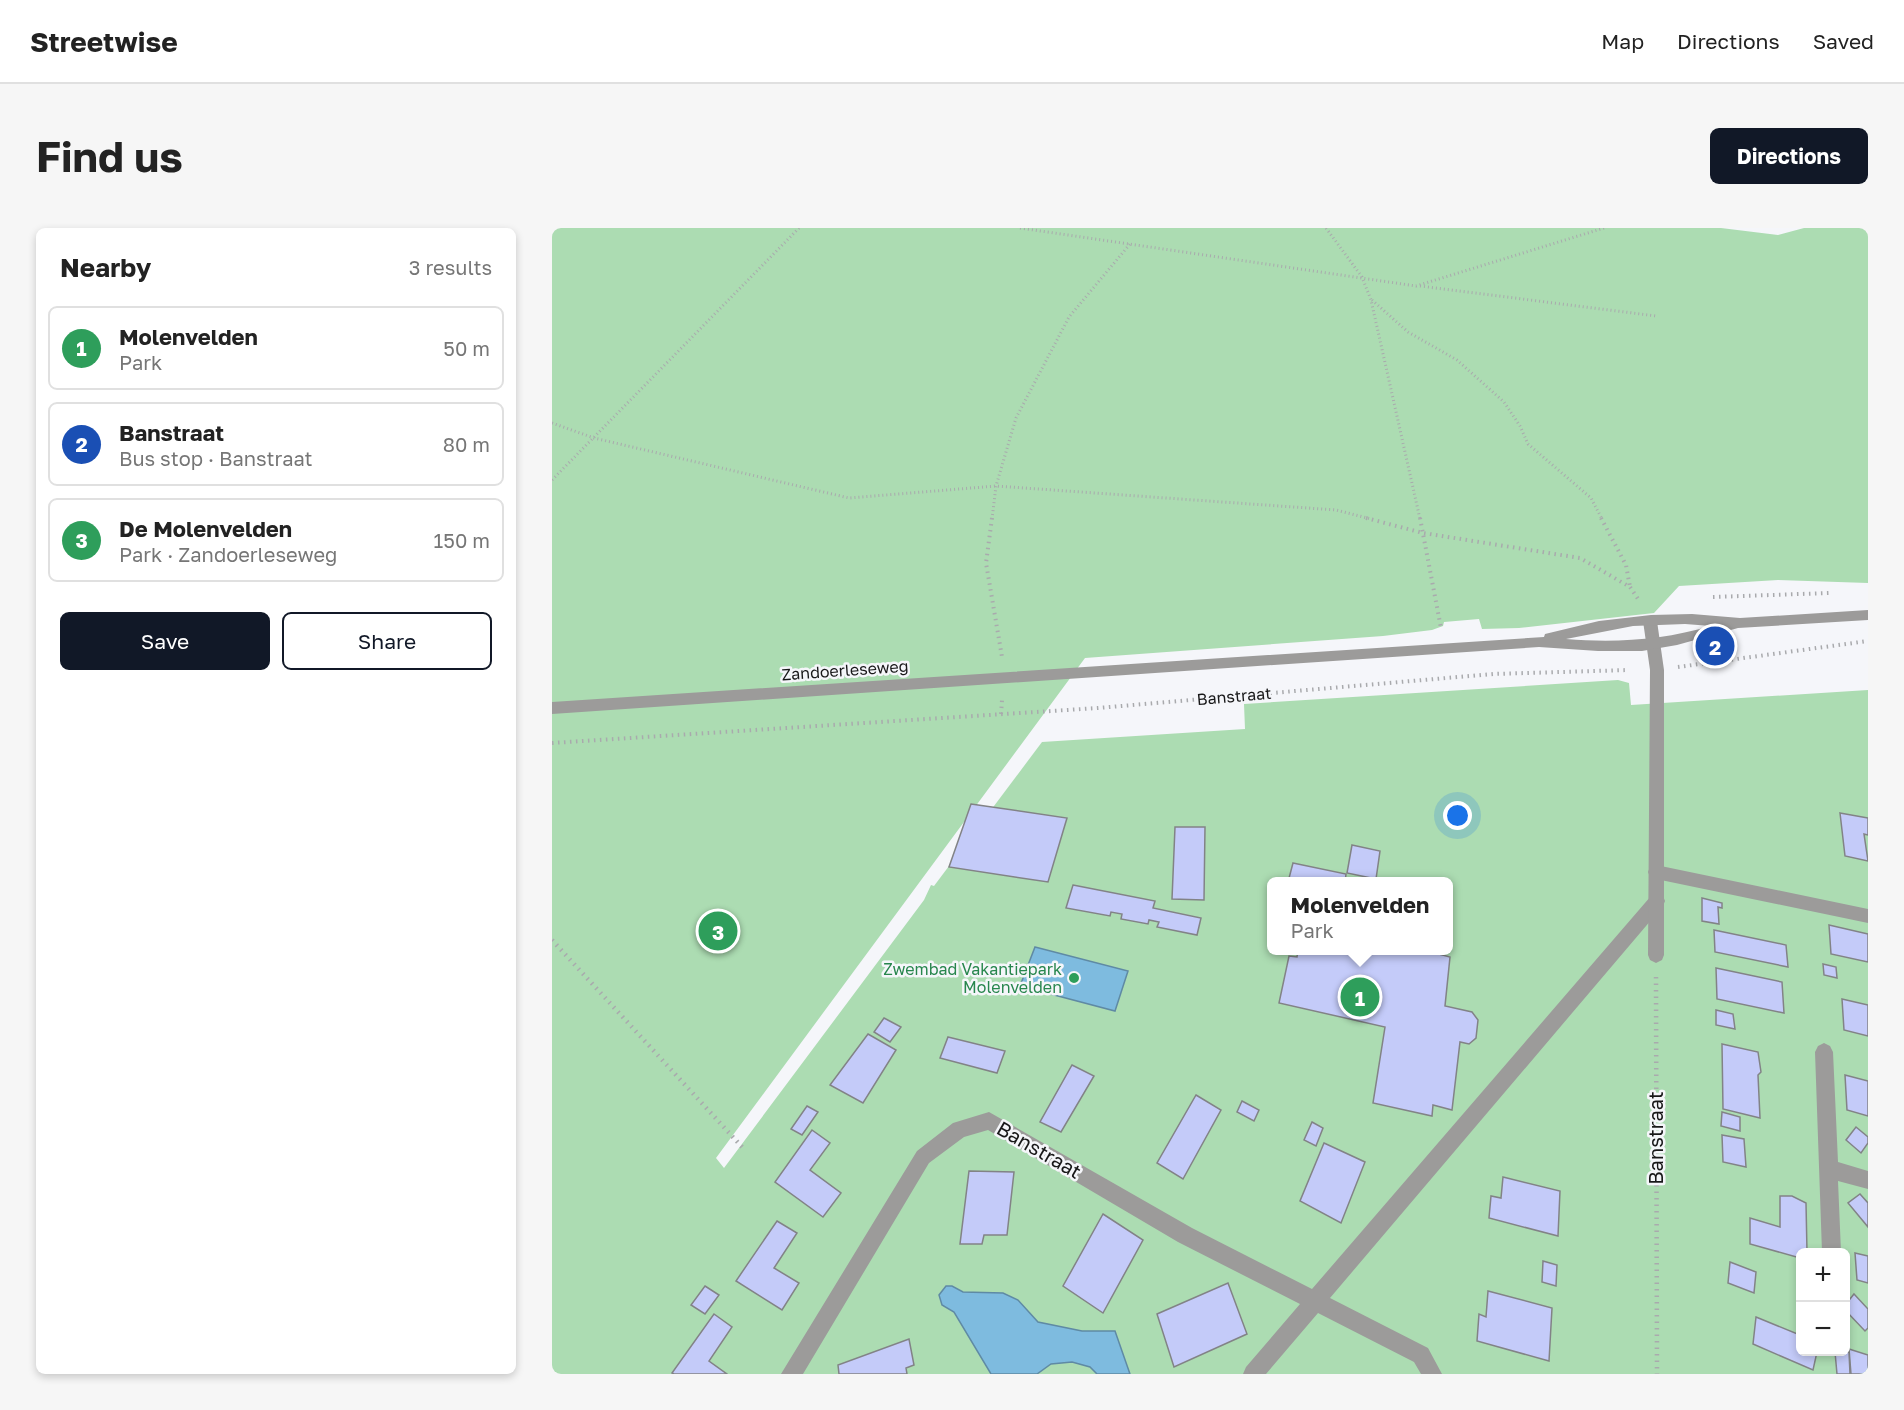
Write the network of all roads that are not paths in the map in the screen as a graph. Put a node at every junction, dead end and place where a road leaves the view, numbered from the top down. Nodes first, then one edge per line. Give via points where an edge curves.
1 (1868, 615) edge
2 (1650, 621) junction
3 (1738, 623) junction
4 (1539, 642) junction
5 (1654, 645) junction
6 (1141, 669) joint
7 (552, 708) edge
8 (1656, 872) junction
9 (1657, 901) junction
10 (1868, 916) edge
11 (1656, 956) road end
12 (1824, 1052) dead end
13 (1829, 1169) junction
14 (1868, 1180) edge
15 (1832, 1248) edge
16 (1317, 1301) junction
17 (791, 1374) edge
18 (1253, 1374) edge
19 (1432, 1374) edge

1 - 3 street, Banstraat
2 - 3 street, Banstraat
2 - 4 street, Banstraat via 1591,626
2 - 5 street
3 - 5 street, Banstraat
4 - 5 street, Banstraat
4 - 6 street, Banstraat
5 - 8 street
6 - 7 street, Zandoerleseweg
8 - 9 street
8 - 10 street
9 - 11 street
9 - 16 street
12 - 13 street
13 - 14 street
13 - 15 street
16 - 17 street, Banstraat via 1185,1235 989,1121 959,1129 923,1157
16 - 18 street
16 - 19 street, Banstraat via 1421,1355

